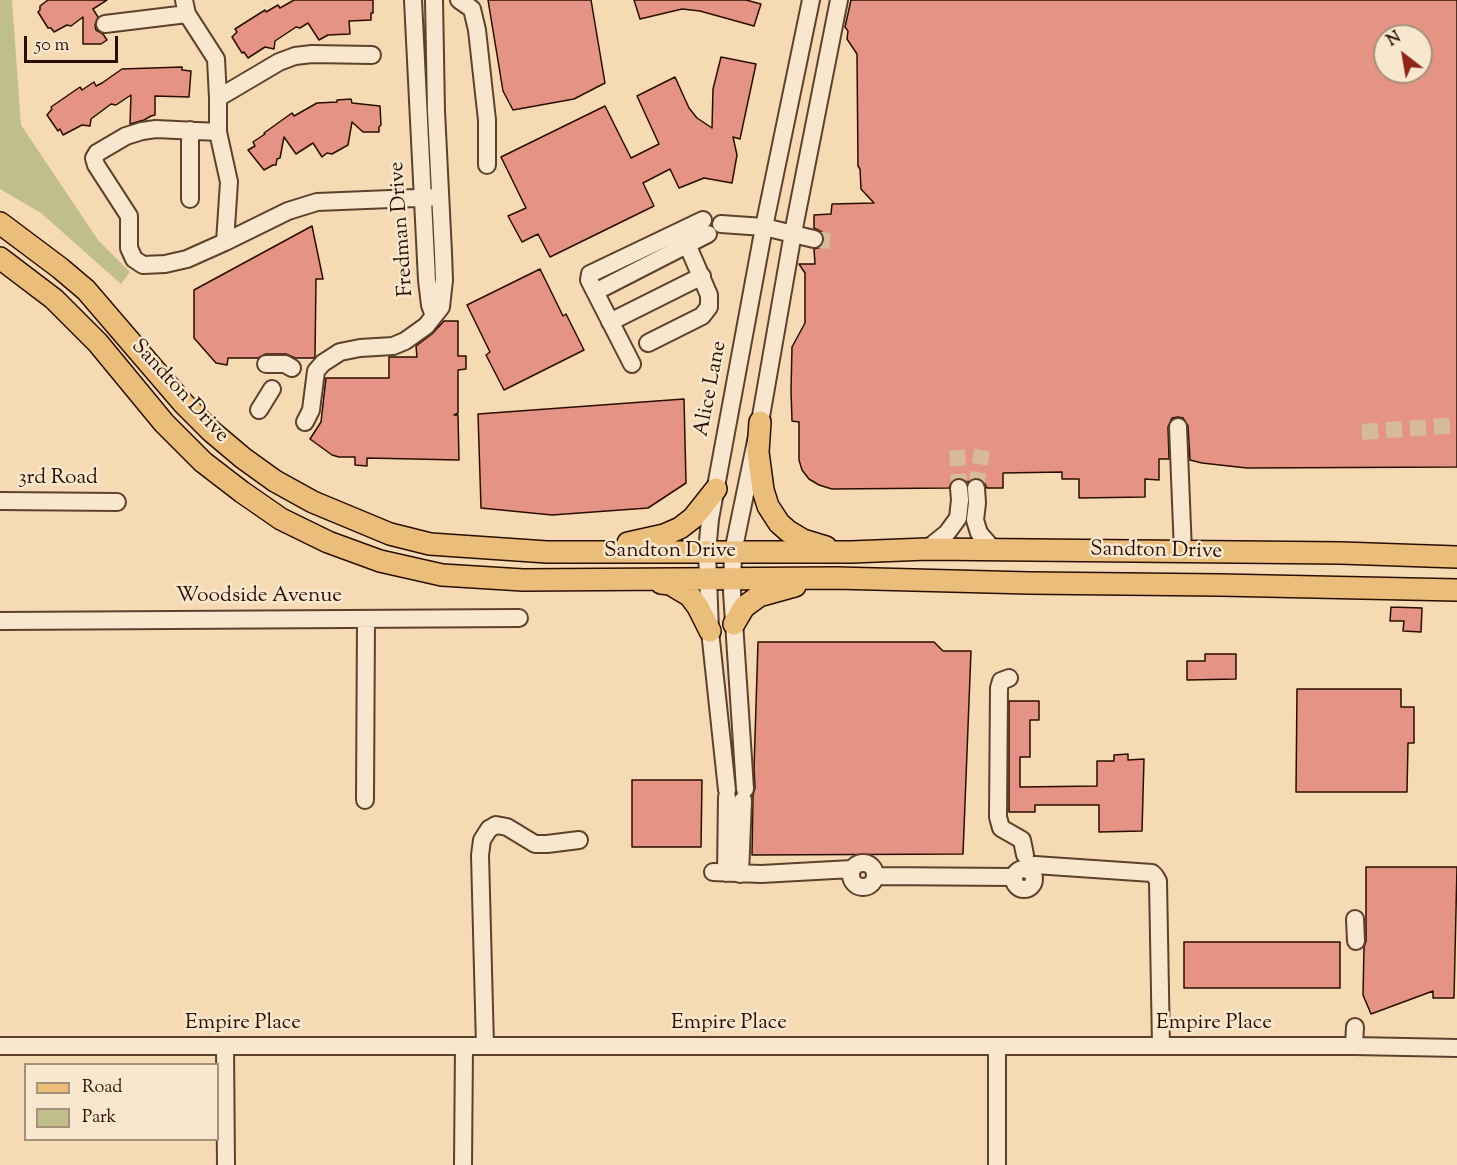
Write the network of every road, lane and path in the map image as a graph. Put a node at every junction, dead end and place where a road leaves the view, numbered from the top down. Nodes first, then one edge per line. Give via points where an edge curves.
1 (413, 0) edge
2 (434, 0) edge
3 (459, 0) edge
4 (811, 0) edge
5 (839, 0) edge
6 (185, 7) edge
7 (105, 24) dead end
8 (372, 55) dead end
9 (218, 98) junction
10 (190, 130) junction
11 (218, 132) junction
12 (421, 164) junction
13 (487, 165) dead end
14 (432, 198) junction
15 (190, 199) dead end
16 (394, 199) junction
17 (0, 223) edge
18 (711, 226) junction
19 (764, 227) junction
20 (793, 233) junction
21 (814, 239) tunnel mouth
22 (225, 242) junction
23 (687, 244) junction
24 (0, 258) edge
25 (701, 273) junction
26 (595, 292) junction
27 (610, 322) junction
28 (648, 344) dead end
29 (266, 364) dead end
30 (632, 364) dead end
31 (292, 368) dead end
32 (272, 389) dead end
33 (259, 410) dead end
34 (305, 422) dead end
35 (760, 422) junction
36 (1178, 427) dead end
37 (716, 489) junction
38 (0, 501) edge
39 (117, 502) dead end
40 (1457, 544) edge
41 (927, 549) junction
42 (993, 549) junction
43 (547, 552) junction
44 (707, 552) junction
45 (733, 552) junction
46 (851, 552) junction
47 (1183, 552) junction
48 (1341, 553) junction
49 (1457, 557) edge
50 (708, 578) junction
51 (731, 578) junction
52 (836, 578) junction
53 (630, 579) junction
54 (1387, 589) junction
55 (1457, 590) edge
56 (1457, 608) edge
57 (519, 618) dead end
58 (366, 619) junction
59 (0, 621) edge
60 (734, 624) junction
61 (710, 631) junction
62 (1009, 678) dead end
63 (735, 794) junction
64 (365, 800) dead end
65 (579, 840) dead end
66 (1022, 867) junction
67 (1355, 919) dead end
68 (1356, 941) dead end
69 (1355, 1027) dead end
70 (0, 1046) edge
71 (225, 1046) junction
72 (485, 1046) junction
73 (1161, 1046) junction
74 (1354, 1046) junction
75 (464, 1047) junction
76 (997, 1047) junction
77 (1457, 1048) edge
78 (226, 1165) edge
79 (464, 1165) edge
80 (997, 1165) edge

1 - 12 street, Fredman Drive
2 - 14 street, Fredman Drive
3 - 13 street via 472,9 477,30 487,120
4 - 19 street, Alice Lane
5 - 20 street
6 - 7 street
6 - 9 street via 216,59
8 - 9 street via 296,56
9 - 11 street
10 - 11 street
10 - 15 street
10 - 22 street via 142,131 126,136 94,158 129,216 129,248 134,259 143,265 187,259
11 - 22 street via 230,182
12 - 14 street, Fredman Drive
12 - 16 street via 416,179
14 - 16 street
14 - 34 street, Fredman Drive via 434,235 427,280 434,316 426,326 393,346 340,352 323,363 316,370 312,410
16 - 22 street via 317,202 288,211
17 - 43 main road, Sandton Drive via 86,290 157,375 211,431 275,481 313,502 390,534 430,544
18 - 19 street
18 - 23 street
18 - 26 street via 594,271 589,277
19 - 20 street
19 - 37 street, Alice Lane
20 - 21 street
20 - 35 street
23 - 25 street
23 - 26 street
24 - 53 main road, Sandton Drive via 54,299 98,342 164,423 203,462 281,519 380,561 442,575 523,580
25 - 27 street
25 - 28 street via 709,308 702,316
26 - 27 street
27 - 30 street
29 - 31 street
32 - 33 street
35 - 45 street
35 - 46 main road via 758,452 763,490 779,523 803,540
36 - 47 street
37 - 43 main road via 693,518 664,535
37 - 44 street, Alice Lane
38 - 39 street, 3rd Road
40 - 48 main road
41 - 42 main road, Sandton Drive
41 - 42 street via 958,518 960,500 967,488 977,503 975,520 979,533
41 - 46 main road, Sandton Drive
42 - 47 main road, Sandton Drive
43 - 44 main road, Sandton Drive
44 - 45 main road, Sandton Drive
44 - 50 street, Alice Lane
45 - 46 main road, Sandton Drive
45 - 51 street
47 - 48 main road, Sandton Drive
48 - 49 main road, Sandton Drive
50 - 51 main road, Sandton Drive
50 - 53 main road, Sandton Drive
50 - 61 street, Alice Lane
51 - 52 main road, Sandton Drive
51 - 60 street
52 - 54 main road, Sandton Drive
52 - 60 main road via 770,591 744,608
53 - 61 main road via 680,588 694,601
54 - 55 main road, Sandton Drive
54 - 56 main road via 1428,594
57 - 58 street, Woodside Avenue
58 - 59 street, Woodside Avenue
58 - 64 street
60 - 63 street
61 - 63 street, Alice Lane
62 - 66 street via 1001,681 999,688 998,817 1001,828 1022,840
63 - 66 street via 726,873 812,872 853,878 858,864 866,863 875,876
65 - 72 street via 535,844 507,827 496,825 482,840
66 - 73 street via 1155,876
67 - 68 street
69 - 74 street
70 - 71 street, Empire Place
71 - 75 street, Empire Place
71 - 78 street
72 - 75 street, Empire Place
72 - 76 street, Empire Place
73 - 74 street, Empire Place
73 - 76 street, Empire Place
74 - 77 street, Empire Place
75 - 79 street
76 - 80 street

